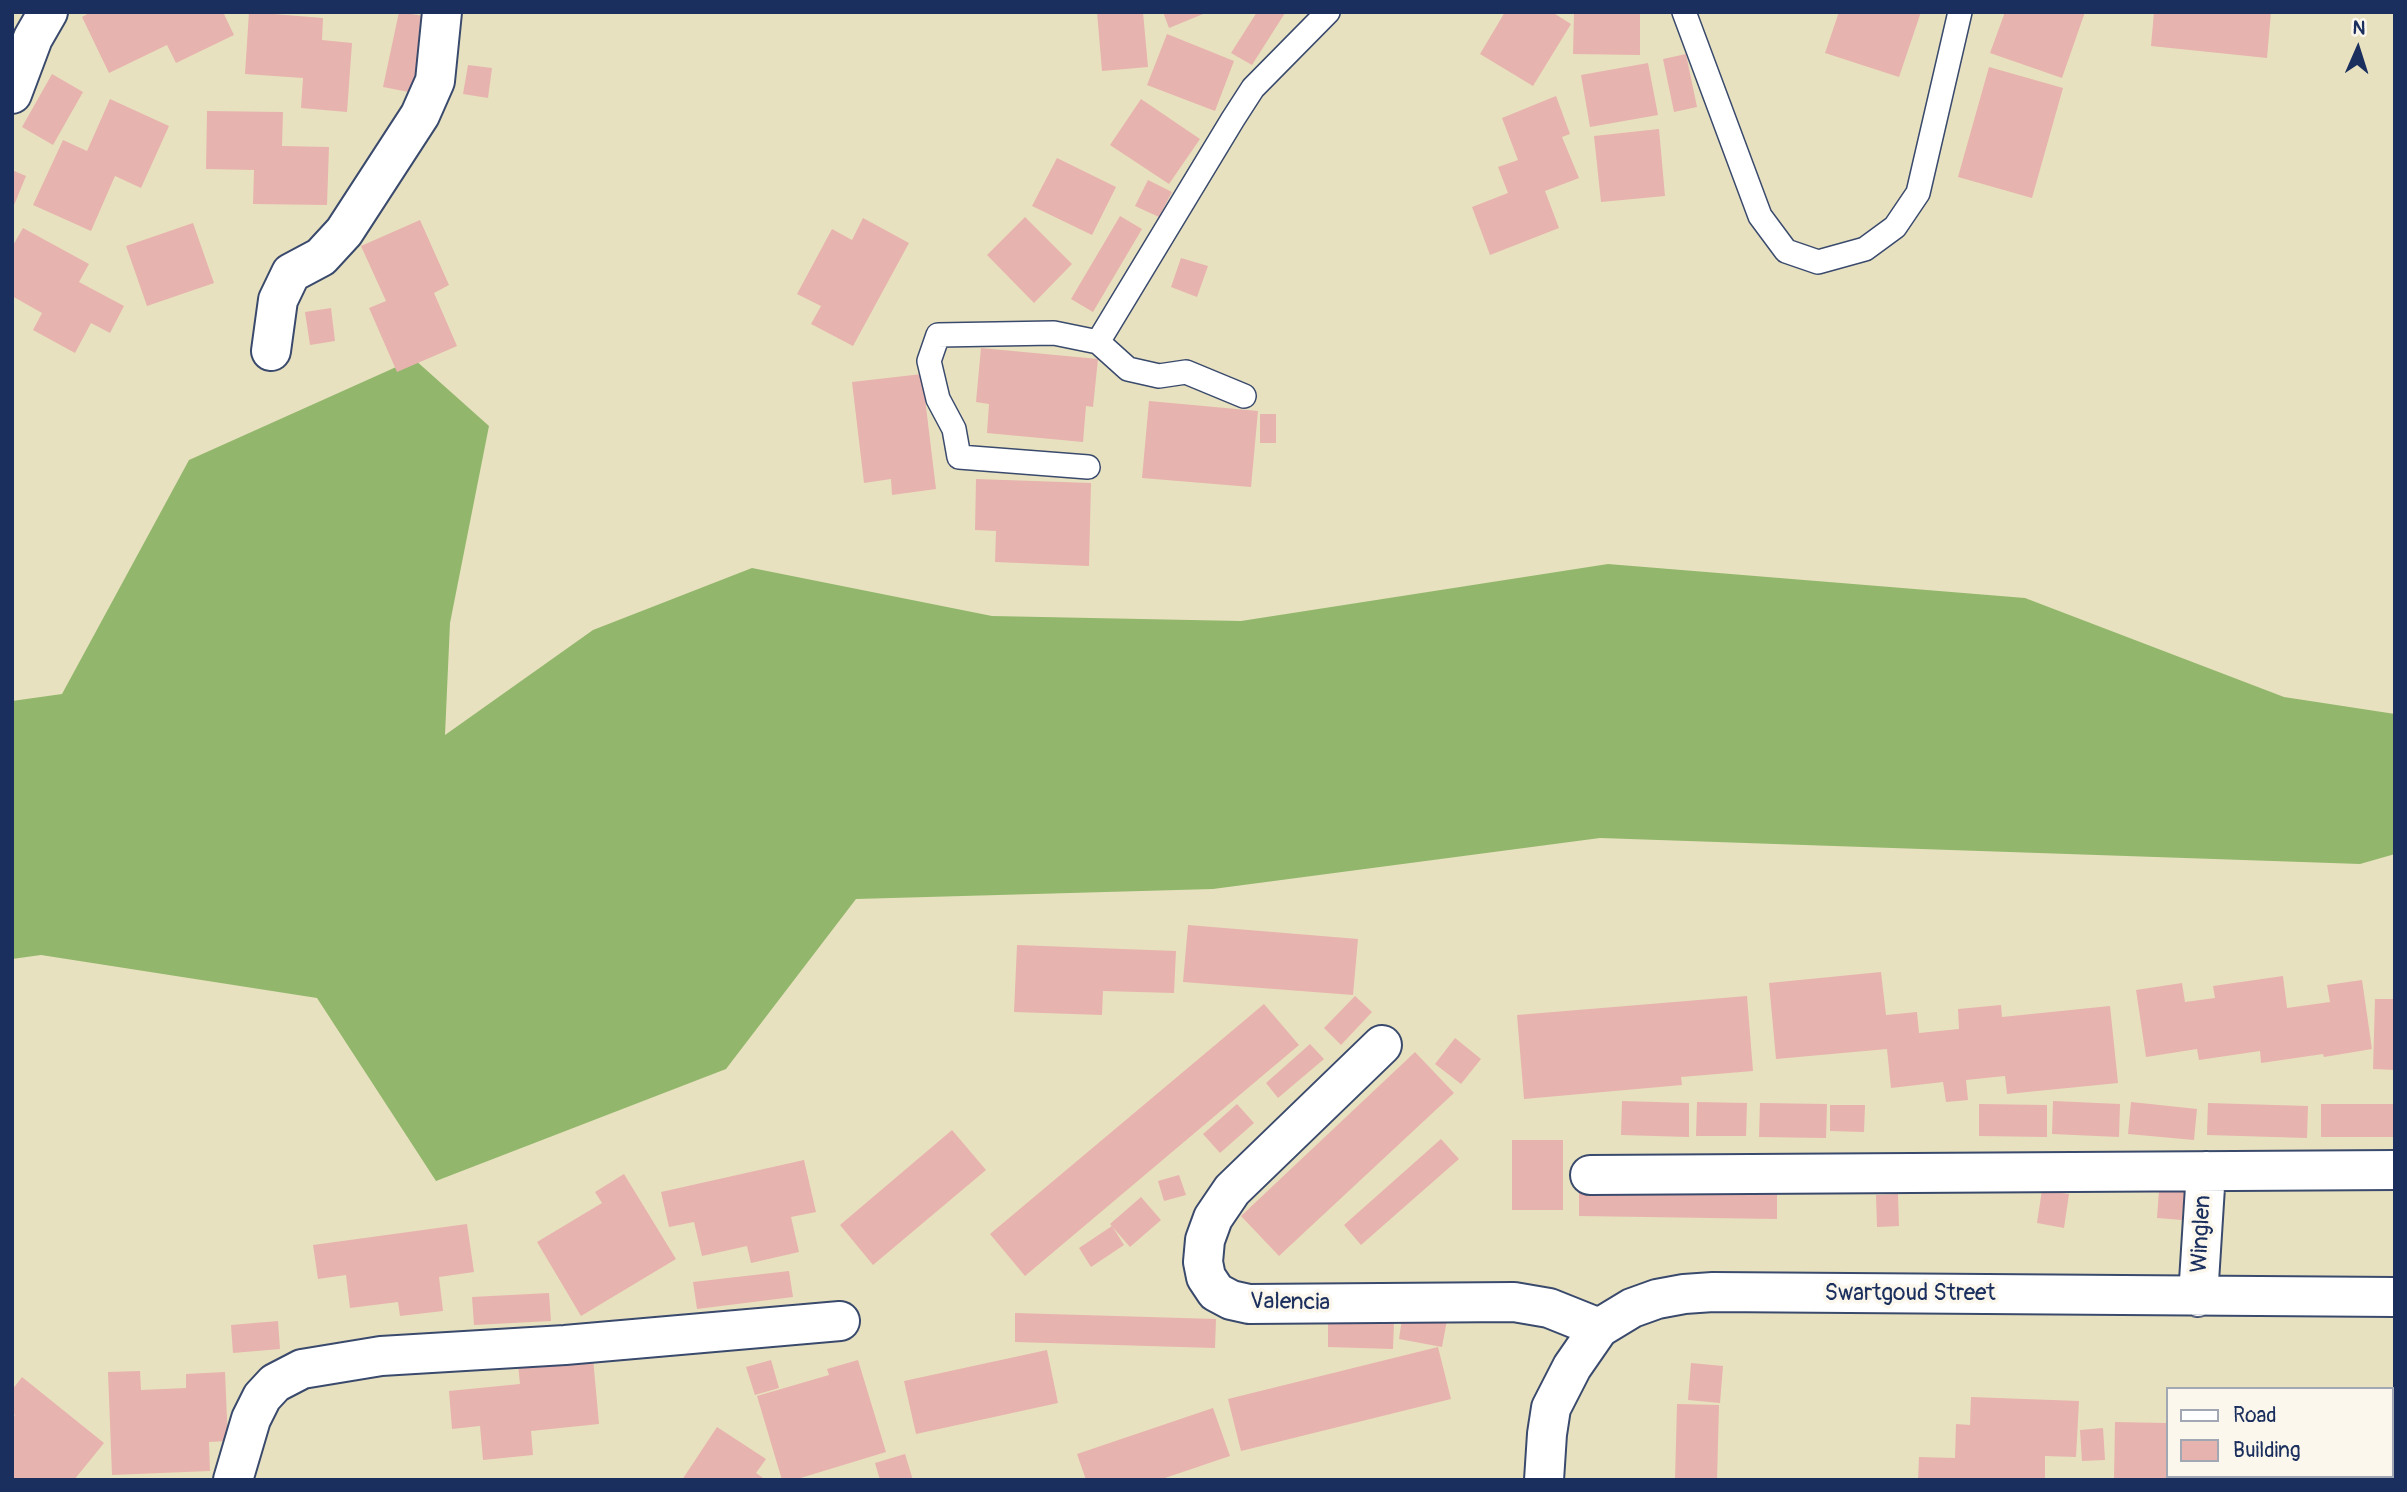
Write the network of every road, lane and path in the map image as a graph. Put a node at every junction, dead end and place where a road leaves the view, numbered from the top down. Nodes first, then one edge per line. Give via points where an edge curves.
1 (442, 12) edge
2 (1328, 12) edge
3 (1684, 12) edge
4 (1960, 12) edge
5 (31, 31) edge
6 (12, 94) edge
7 (1098, 342) junction
8 (271, 351) dead end
9 (1244, 396) dead end
10 (1088, 467) dead end
11 (1382, 1045) dead end
12 (2395, 1170) edge
13 (2206, 1171) junction
14 (1590, 1175) dead end
15 (2198, 1297) junction
16 (2395, 1297) edge
17 (840, 1321) dead end
18 (1599, 1328) junction
19 (233, 1480) edge
20 (1544, 1480) edge

1 - 8 street via 435,81 420,115 344,232 321,257 291,274 278,300
2 - 7 lane via 1254,88
3 - 4 lane via 1760,216 1786,251 1818,262 1865,249 1895,227 1918,193
5 - 6 street
7 - 9 lane via 1128,369 1159,376 1186,372
7 - 10 lane via 1054,332 938,335 929,361 938,399 954,429 959,457
11 - 18 street, Valencia via 1232,1190 1213,1218 1203,1262 1216,1292 1249,1304 1514,1302 1549,1308
12 - 13 street
13 - 14 street
13 - 15 street, Winglen
15 - 16 street, Swartgoud Street
15 - 18 street, Swartgoud Street via 1704,1293 1657,1299
17 - 19 street via 381,1356 302,1369 262,1397
18 - 20 street, Swartgoud Street via 1551,1408

